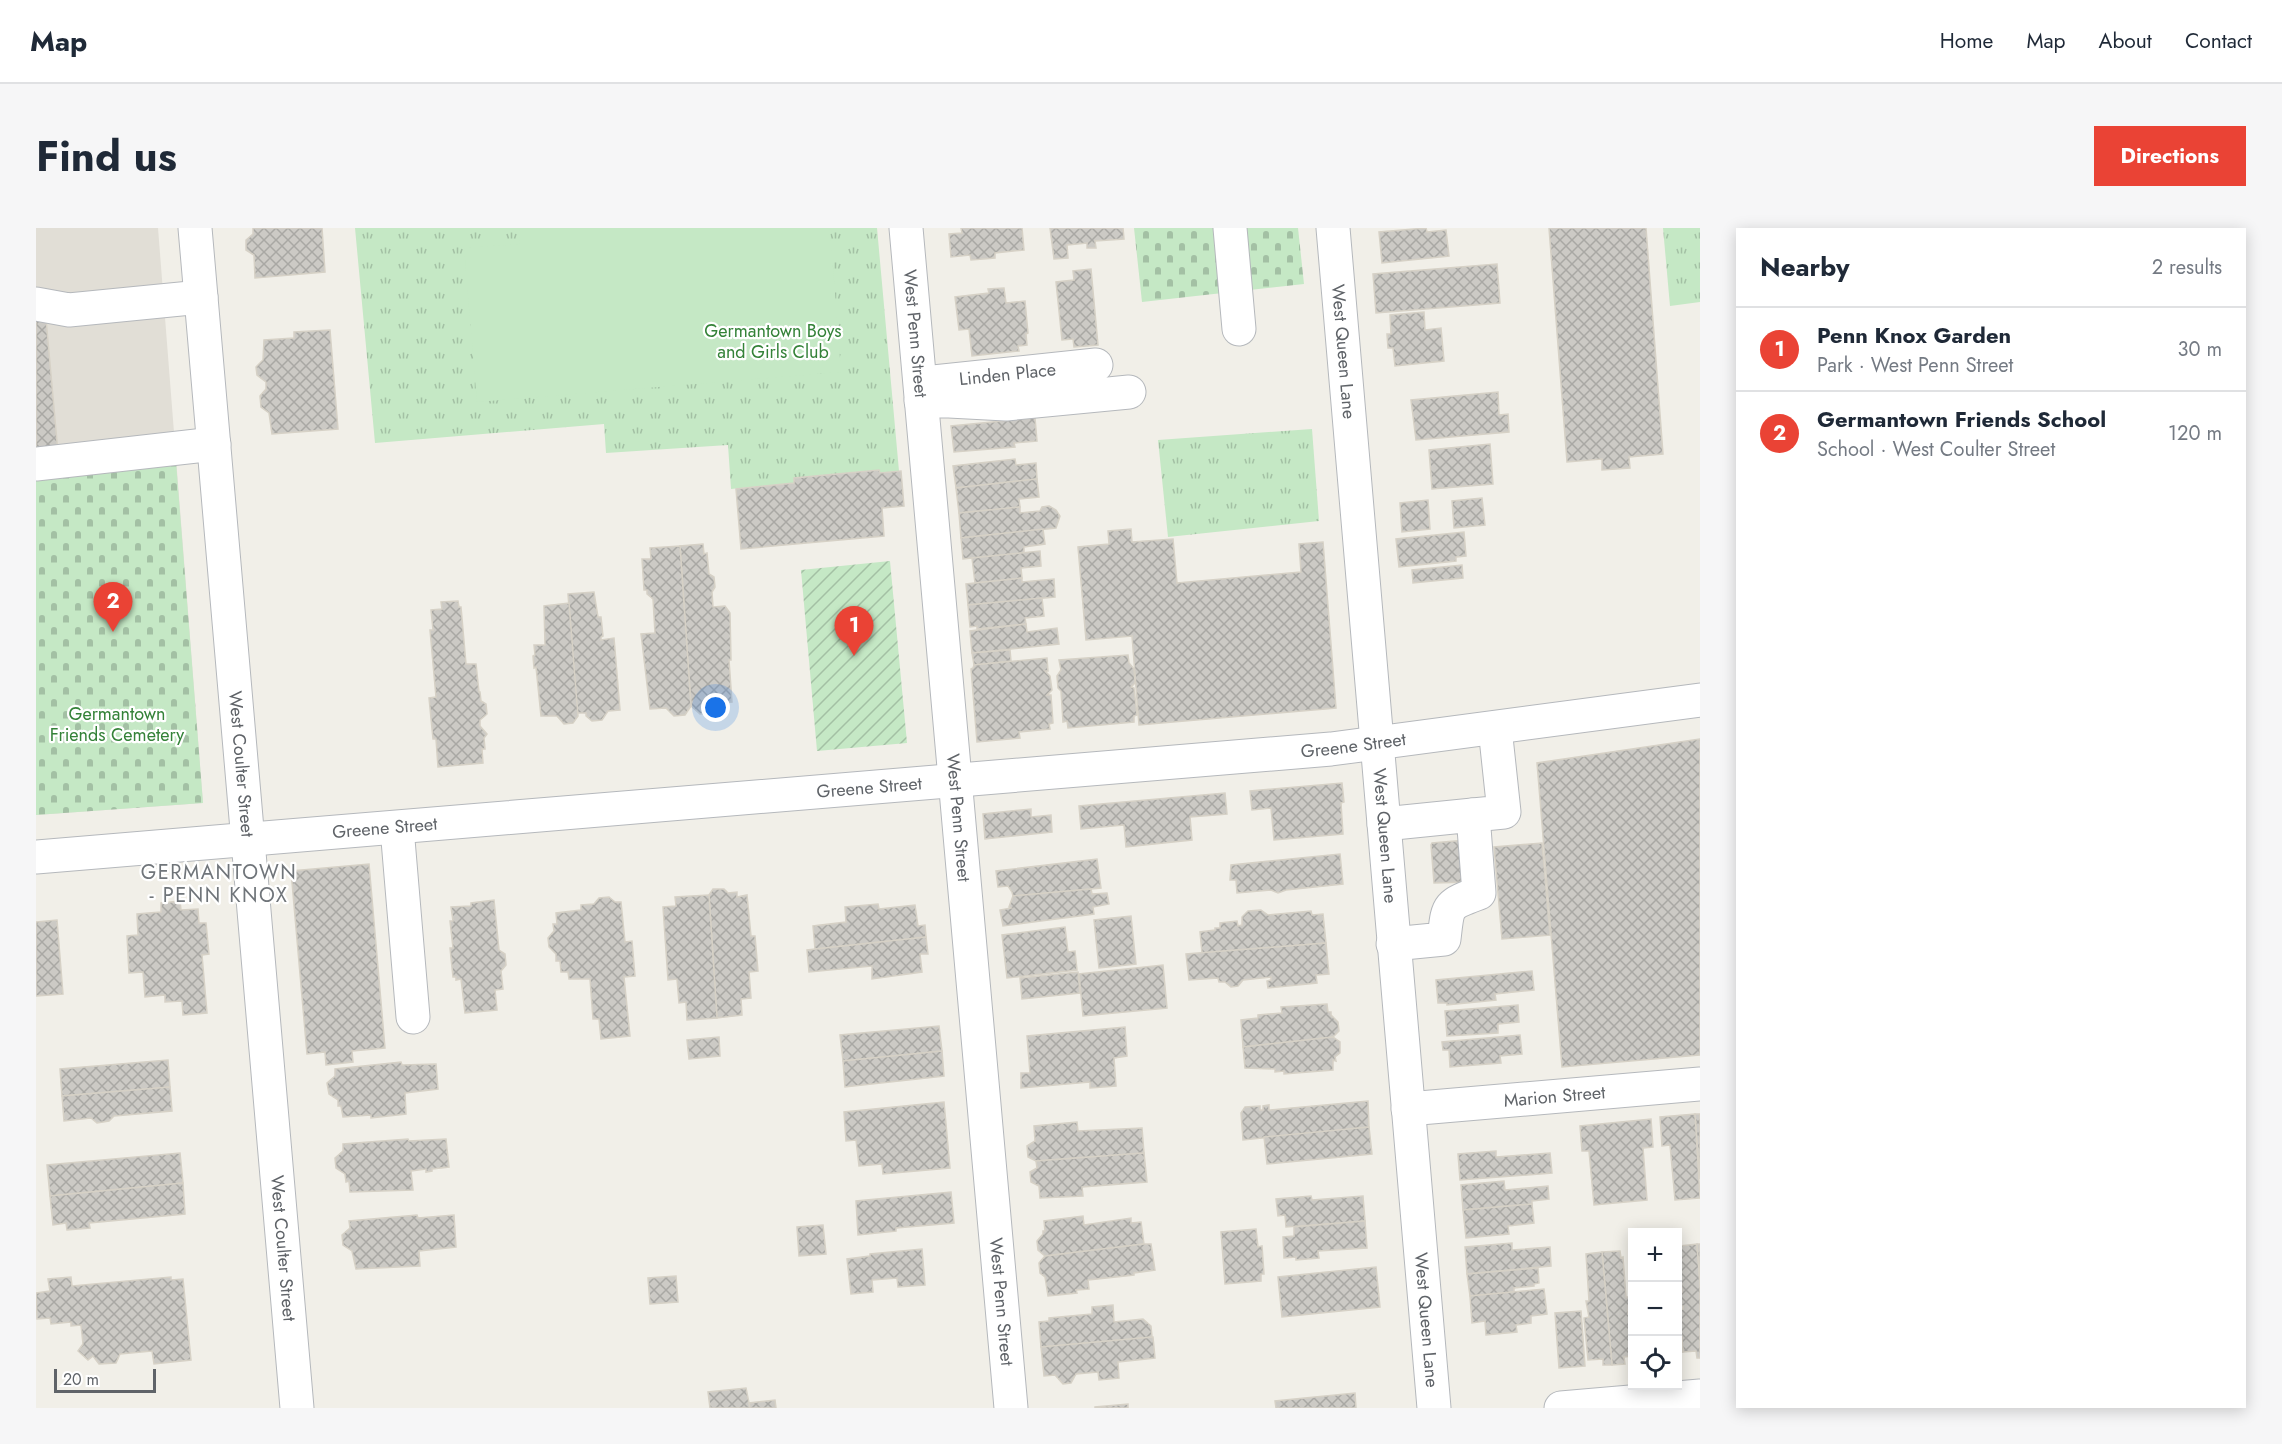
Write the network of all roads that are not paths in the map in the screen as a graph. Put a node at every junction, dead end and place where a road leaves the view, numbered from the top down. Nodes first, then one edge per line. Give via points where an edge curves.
1 (195, 228) edge
2 (906, 228) edge
3 (1230, 228) edge
4 (1333, 228) edge
5 (201, 297) junction
6 (36, 304) edge
7 (1239, 329) dead end
8 (1096, 365) dead end
9 (920, 392) junction
10 (1129, 392) dead end
11 (214, 444) junction
12 (36, 464) edge
13 (1700, 700) edge
14 (1495, 728) junction
15 (1377, 744) junction
16 (956, 780) junction
17 (1473, 815) junction
18 (1384, 824) junction
19 (397, 828) junction
20 (248, 839) junction
21 (36, 857) edge
22 (1394, 944) junction
23 (413, 1017) dead end
24 (1700, 1084) edge
25 (1407, 1109) junction
26 (1700, 1396) edge
27 (297, 1408) edge
28 (1011, 1408) edge
29 (1434, 1408) edge
30 (1561, 1408) edge

1 - 5 street, West Coulter Street
2 - 9 street, West Penn Street
3 - 7 street
4 - 15 street, West Queen Lane
5 - 6 street via 69,310
5 - 11 street, West Coulter Street
8 - 9 street, Linden Place
9 - 10 street via 949,400 1006,404
9 - 16 street, West Penn Street
11 - 12 street
11 - 20 street, West Coulter Street
13 - 14 street, Greene Street
14 - 15 street, Greene Street
14 - 17 street via 1504,812
15 - 16 street, Greene Street
15 - 18 street, West Queen Lane
16 - 19 street, Greene Street
16 - 28 street, West Penn Street
17 - 18 street
17 - 22 street via 1479,893 1456,901 1448,909 1444,939
18 - 22 street, West Queen Lane
19 - 20 street, Greene Street
19 - 23 street
20 - 21 street, Greene Street
20 - 27 street, West Coulter Street
22 - 25 street, West Queen Lane
24 - 25 street, Marion Street
25 - 29 street, West Queen Lane
26 - 30 street

